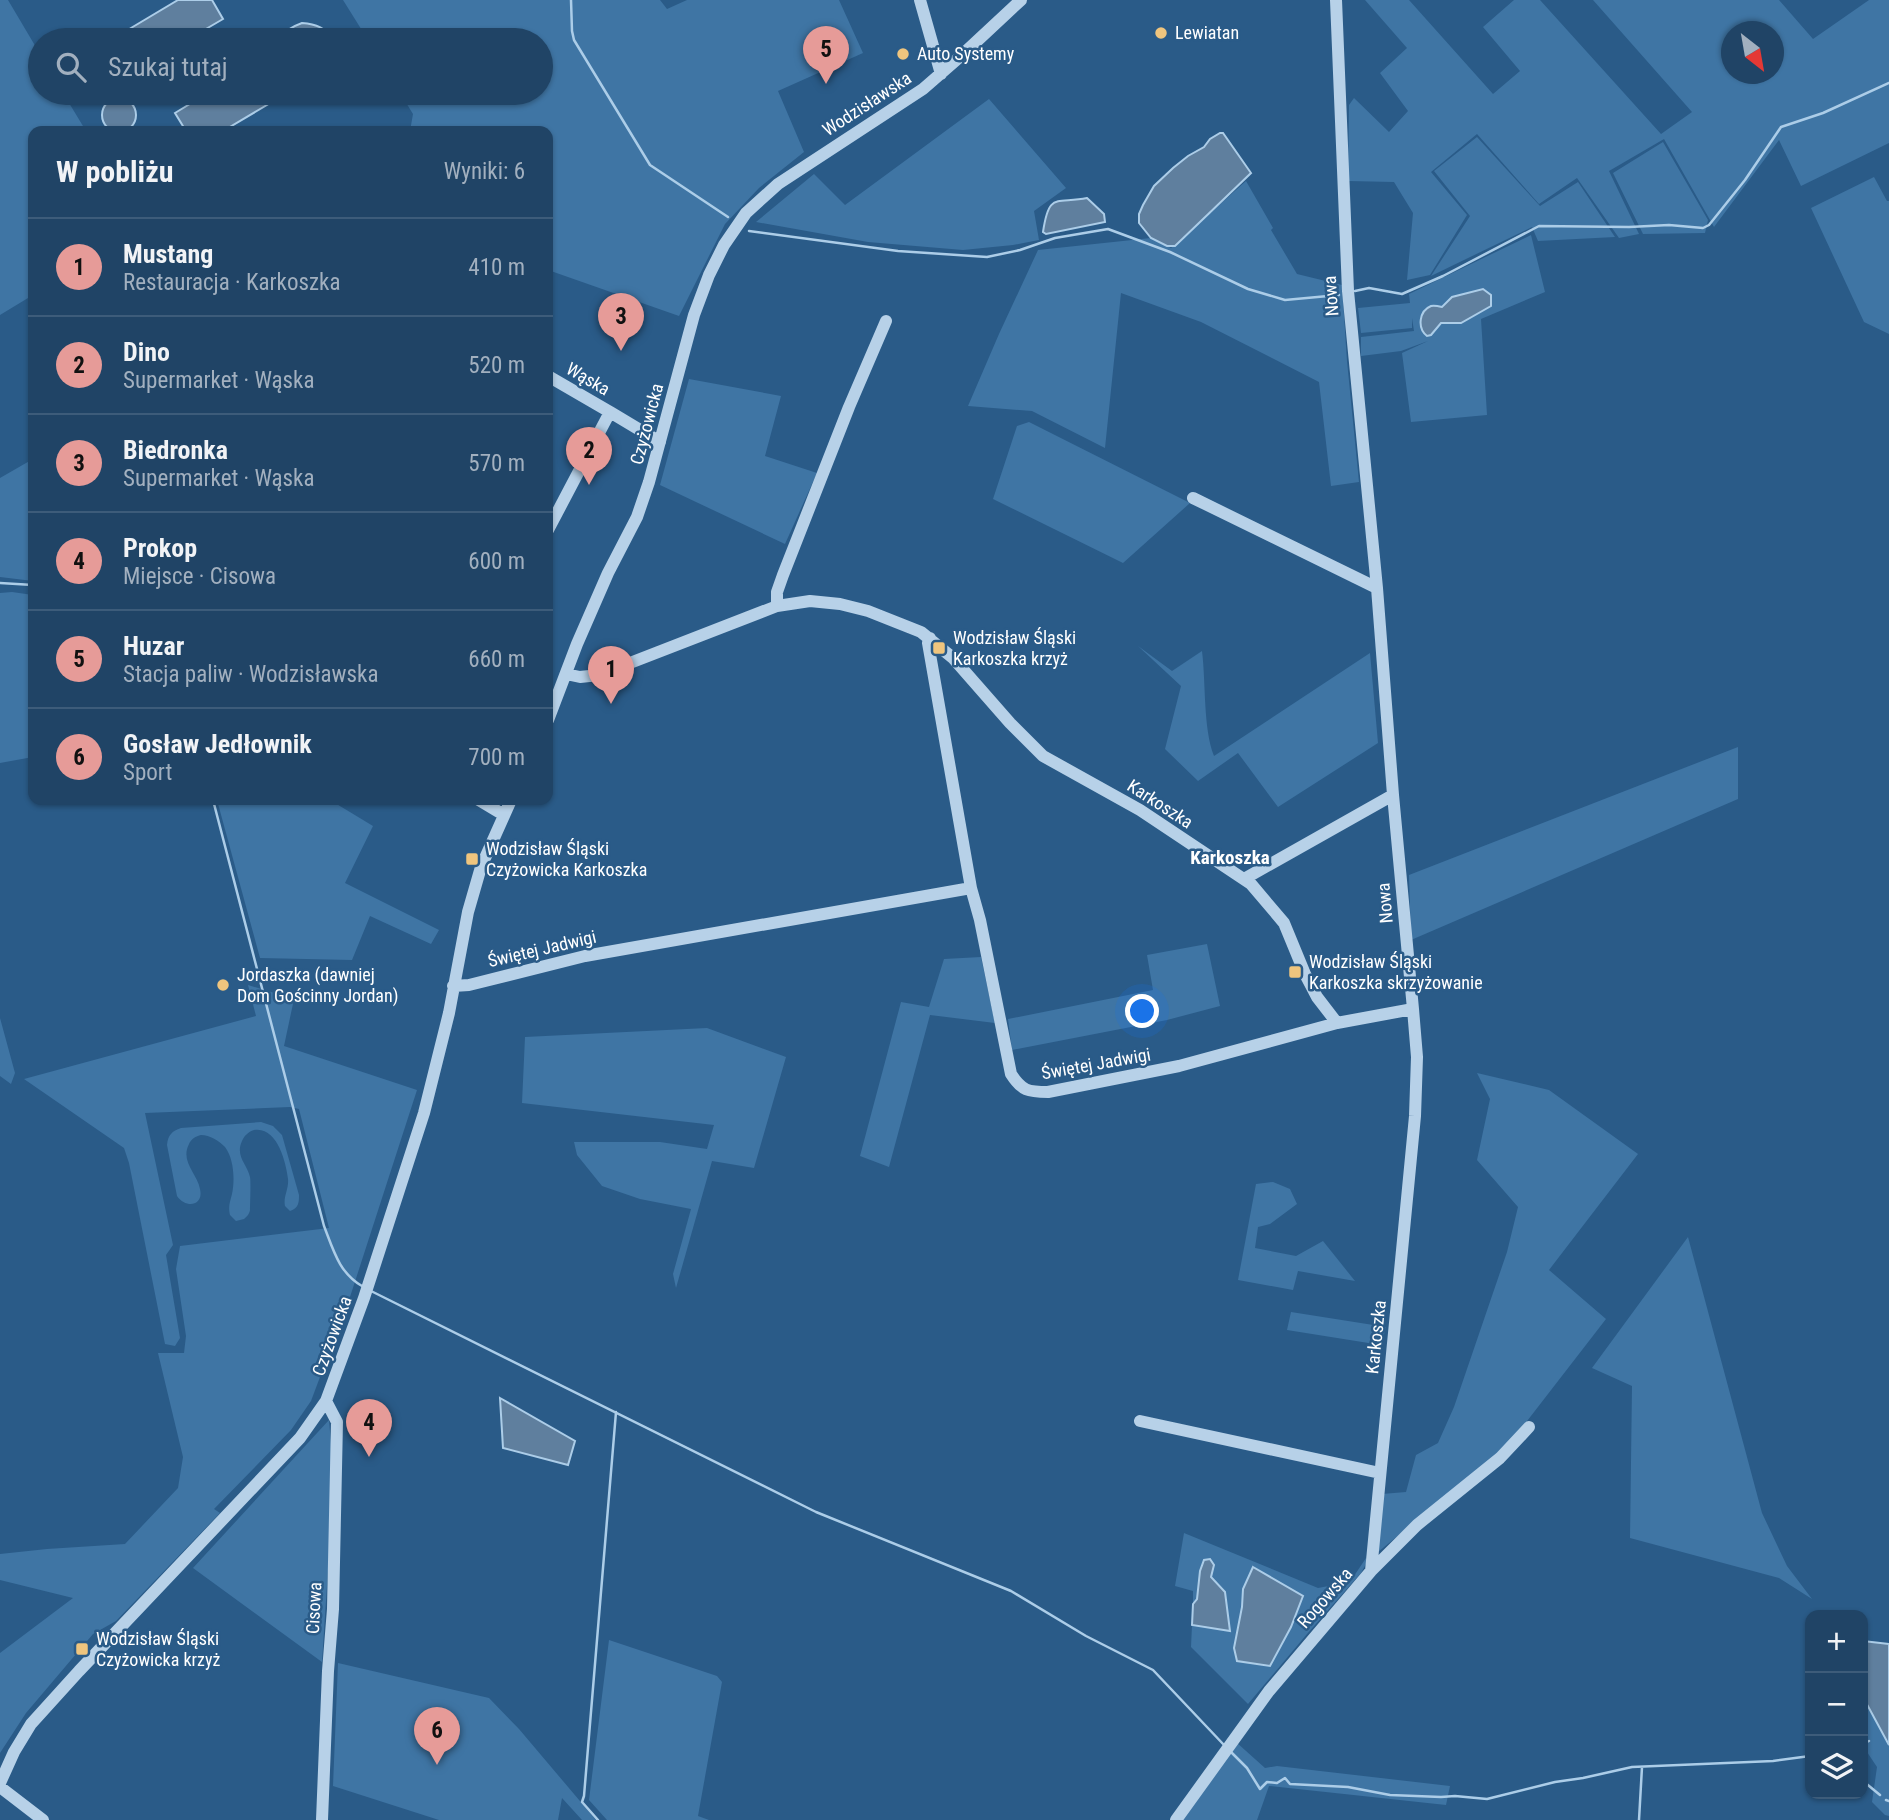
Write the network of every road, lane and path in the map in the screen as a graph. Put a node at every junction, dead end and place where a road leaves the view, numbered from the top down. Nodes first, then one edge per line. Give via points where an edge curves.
1 (920, 0) edge
2 (1021, 0) edge
3 (1336, 0) edge
4 (941, 74) junction
5 (811, 162) joint
6 (886, 321) dead end
7 (553, 379) edge
8 (610, 412) junction
9 (660, 442) junction
10 (1193, 498) dead end
11 (553, 520) edge
12 (1377, 588) junction
13 (777, 606) junction
14 (930, 638) junction
15 (566, 674) junction
16 (553, 707) edge
17 (1393, 794) junction
18 (487, 805) edge
19 (509, 805) edge
20 (504, 815) junction
21 (1244, 879) junction
22 (971, 888) junction
23 (453, 986) junction
24 (1413, 1009) junction
25 (1337, 1023) junction
26 (326, 1401) junction
27 (1140, 1421) dead end
28 (1529, 1427) dead end
29 (1380, 1473) junction
30 (1371, 1571) junction
31 (0, 1785) edge
32 (43, 1820) edge
33 (322, 1820) edge
34 (1176, 1820) edge

1 - 4 street
2 - 4 street, Wodzisławska
3 - 12 street, Nowa via 1348,291
4 - 5 street, Wodzisławska
5 - 9 street, Czyżowicka via 746,213 724,244 694,315
6 - 13 street via 783,575
7 - 8 street, Wąska
8 - 9 street, Wąska
8 - 11 street, Wąska
9 - 15 street, Czyżowicka via 636,517
10 - 12 street
12 - 17 street, Nowa
13 - 14 street, Karkoszka via 810,601 840,604 894,620
13 - 15 street, Karkoszka via 599,675
14 - 21 street, Karkoszka via 1043,756 1140,810
14 - 22 street, Świętej Jadwigi
15 - 16 street, Czyżowicka
17 - 21 street
17 - 24 street, Nowa
18 - 20 street
19 - 20 street, Czyżowicka
20 - 23 street, Czyżowicka via 481,867
21 - 25 street, Karkoszka via 1284,923 1317,997
22 - 23 street, Świętej Jadwigi via 585,956
22 - 25 street, Świętej Jadwigi via 1011,1074 1019,1086 1032,1092 1179,1066
23 - 26 street, Czyżowicka via 424,1113
24 - 25 street
24 - 29 street, Karkoszka via 1415,1116
26 - 31 street, Czyżowicka via 300,1438 31,1724
26 - 33 street, Cisowa via 337,1422
27 - 29 street
28 - 30 street, Rogowska
29 - 30 street, Karkoszka
30 - 34 street, Rogowska via 1269,1691
31 - 32 street

